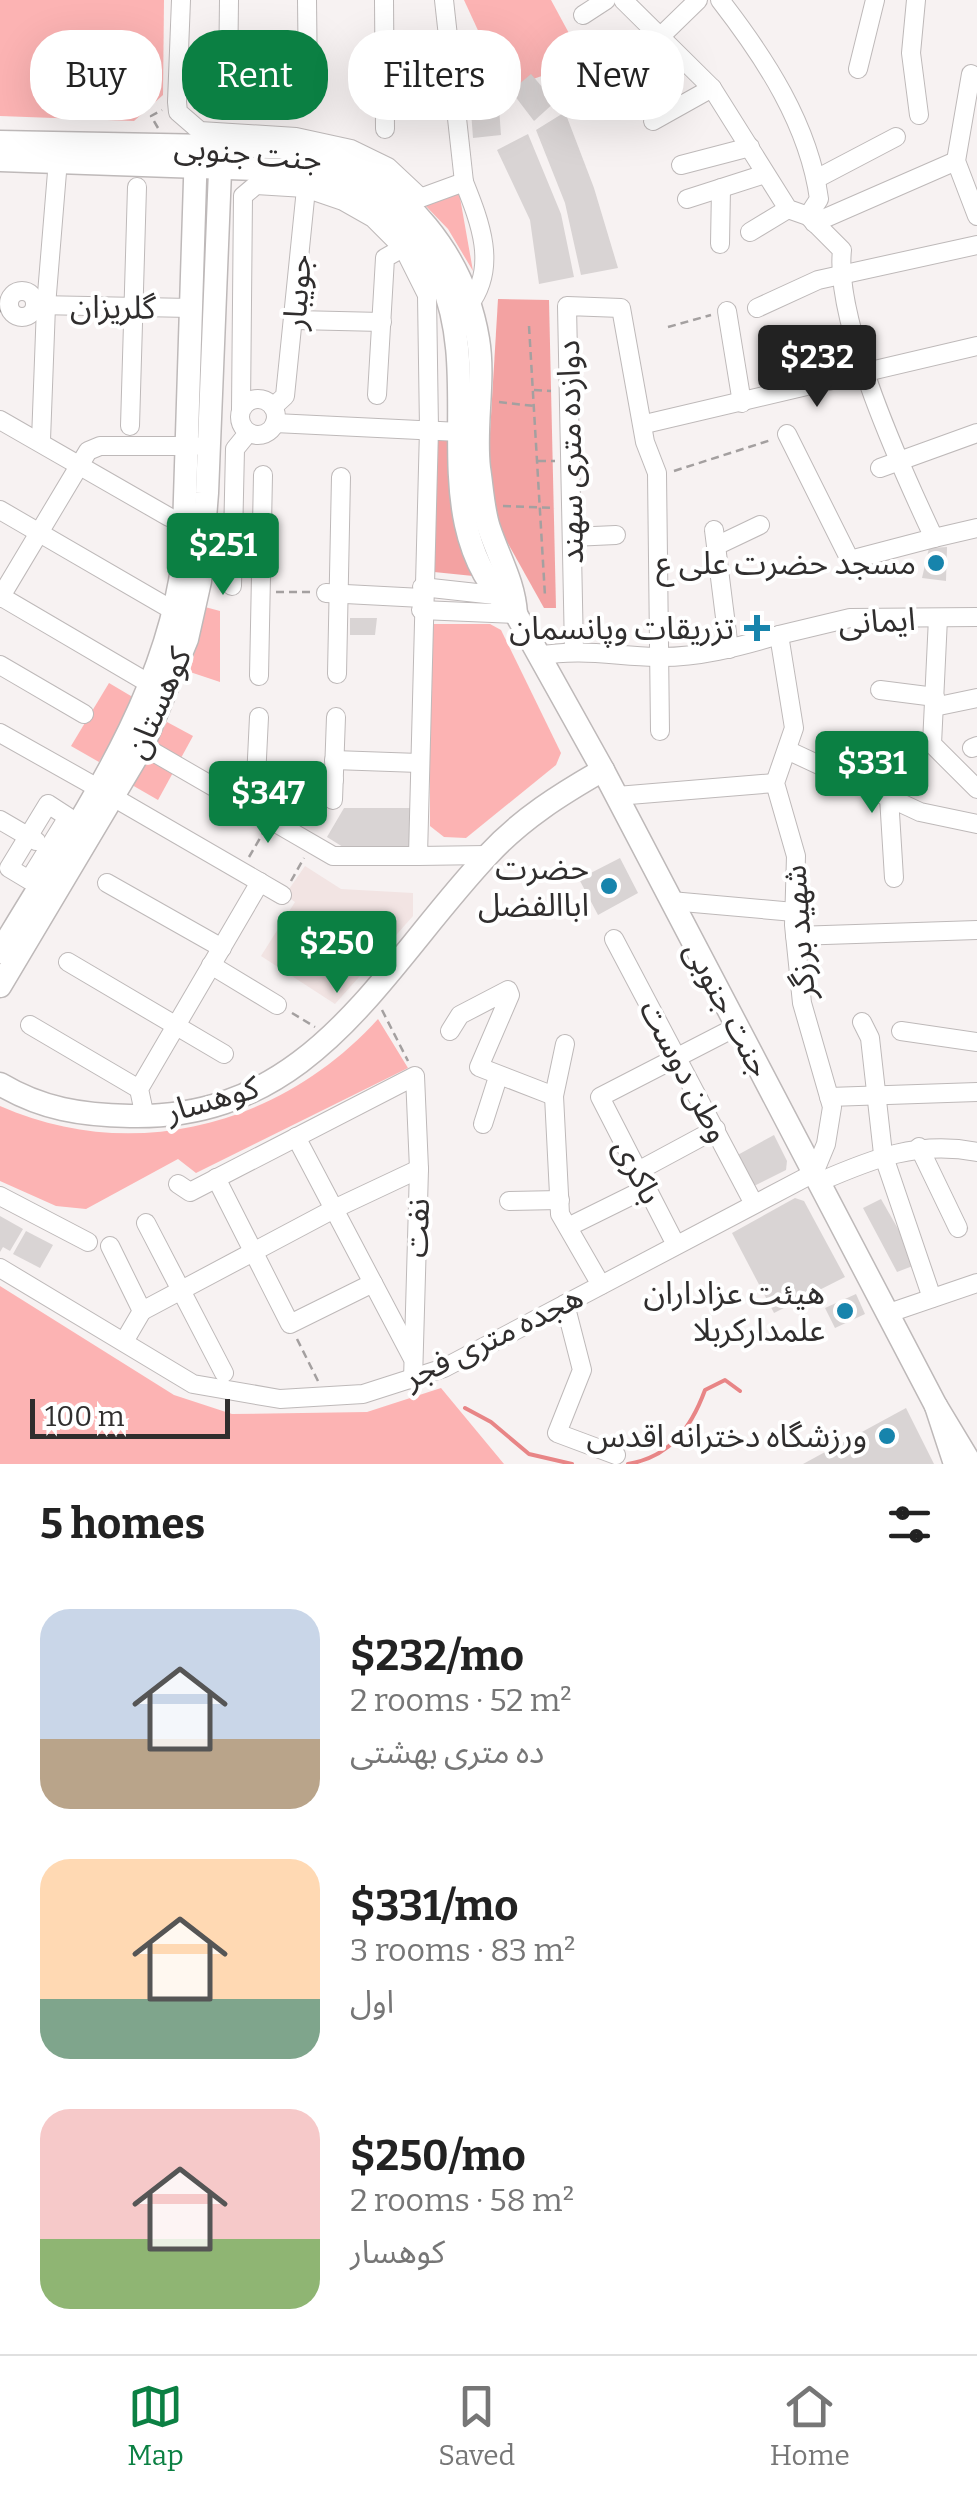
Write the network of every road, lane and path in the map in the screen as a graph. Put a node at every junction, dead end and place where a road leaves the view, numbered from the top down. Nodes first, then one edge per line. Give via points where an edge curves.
1 (181, 0) edge
2 (229, 0) edge
3 (307, 0) edge
4 (384, 0) edge
5 (444, 0) edge
6 (606, 0) edge
7 (623, 0) edge
8 (698, 0) edge
9 (720, 0) edge
10 (875, 0) edge
11 (916, 0) edge
12 (584, 15) dead end
13 (229, 30) edge
14 (307, 30) edge
15 (655, 30) edge
16 (667, 30) edge
17 (684, 59) edge
18 (858, 69) dead end
19 (971, 74) dead end
20 (712, 88) junction
21 (176, 102) junction
22 (684, 103) edge
23 (918, 115) dead end
24 (159, 129) dead end
25 (385, 129) dead end
26 (896, 137) dead end
27 (0, 142) edge
28 (750, 147) junction
29 (196, 155) junction
30 (220, 156) junction
31 (0, 160) edge
32 (58, 160) junction
33 (956, 161) junction
34 (681, 165) dead end
35 (765, 174) junction
36 (816, 179) junction
37 (307, 180) junction
38 (464, 182) junction
39 (137, 187) dead end
40 (721, 188) junction
41 (974, 190) edge
42 (686, 199) dead end
43 (413, 200) junction
44 (788, 209) junction
45 (977, 216) edge
46 (811, 220) junction
47 (750, 232) dead end
48 (720, 244) dead end
49 (410, 245) junction
50 (977, 245) edge
51 (839, 276) junction
52 (40, 305) junction
53 (470, 305) junction
54 (134, 308) junction
55 (202, 308) junction
56 (757, 308) dead end
57 (728, 311) dead end
58 (6, 312) edge
59 (296, 320) junction
60 (382, 322) junction
61 (529, 326) dead end
62 (977, 346) edge
63 (867, 373) junction
64 (533, 390) junction
65 (569, 392) junction
66 (378, 395) dead end
67 (492, 402) dead end
68 (742, 402) junction
69 (534, 406) junction
70 (241, 409) junction
71 (274, 415) junction
72 (0, 420) edge
73 (645, 424) junction
74 (130, 426) dead end
75 (428, 429) junction
76 (460, 432) junction
77 (977, 432) edge
78 (248, 433) junction
79 (787, 434) joint
80 (41, 440) junction
81 (198, 446) junction
82 (80, 462) junction
83 (889, 465) junction
84 (657, 473) junction
85 (263, 476) dead end
86 (341, 477) dead end
87 (496, 506) dead end
88 (540, 508) junction
89 (571, 509) junction
90 (0, 510) edge
91 (170, 517) dead end
92 (760, 524) dead end
93 (977, 528) edge
94 (38, 532) junction
95 (616, 536) dead end
96 (572, 537) junction
97 (934, 538) junction
98 (195, 568) junction
99 (232, 586) junction
100 (265, 592) junction
101 (332, 593) junction
102 (496, 595) junction
103 (544, 596) dead end
104 (0, 597) edge
105 (422, 598) junction
106 (174, 611) junction
107 (516, 614) junction
108 (977, 616) edge
109 (938, 618) junction
110 (779, 635) junction
111 (729, 649) junction
112 (574, 650) junction
113 (539, 656) junction
114 (658, 658) junction
115 (0, 666) edge
116 (337, 674) dead end
117 (259, 676) dead end
118 (150, 684) junction
119 (880, 690) dead end
120 (977, 698) edge
121 (935, 702) junction
122 (84, 714) dead end
123 (259, 717) dead end
124 (336, 717) dead end
125 (660, 732) dead end
126 (0, 733) edge
127 (142, 746) junction
128 (787, 750) junction
129 (334, 760) junction
130 (419, 763) junction
131 (603, 770) junction
132 (256, 779) junction
133 (334, 780) junction
134 (775, 783) junction
135 (977, 789) edge
136 (104, 792) junction
137 (616, 796) junction
138 (889, 797) junction
139 (333, 800) dead end
140 (243, 804) junction
141 (0, 820) edge
142 (270, 820) junction
143 (977, 824) edge
144 (28, 836) junction
145 (312, 844) junction
146 (53, 851) junction
147 (418, 856) junction
148 (487, 856) junction
149 (241, 871) junction
150 (894, 878) dead end
151 (260, 882) junction
152 (107, 883) dead end
153 (282, 895) joint
154 (671, 901) junction
155 (794, 912) junction
156 (7, 924) edge
157 (977, 930) edge
158 (795, 936) junction
159 (614, 939) dead end
160 (222, 948) junction
161 (0, 952) edge
162 (68, 962) dead end
163 (212, 966) junction
164 (0, 986) edge
165 (373, 994) junction
166 (278, 1005) joint
167 (862, 1022) dead end
168 (30, 1024) dead end
169 (176, 1025) junction
170 (736, 1026) junction
171 (902, 1031) dead end
172 (450, 1032) dead end
173 (331, 1040) junction
174 (977, 1042) edge
175 (565, 1044) dead end
176 (224, 1054) dead end
177 (678, 1056) junction
178 (416, 1076) junction
179 (498, 1077) junction
180 (0, 1084) edge
181 (139, 1089) junction
182 (977, 1092) edge
183 (554, 1096) junction
184 (876, 1096) junction
185 (829, 1097) junction
186 (145, 1117) junction
187 (483, 1124) dead end
188 (716, 1129) junction
189 (296, 1136) junction
190 (920, 1147) junction
191 (977, 1152) edge
192 (883, 1154) junction
193 (419, 1170) junction
194 (816, 1177) junction
195 (216, 1178) junction
196 (642, 1180) junction
197 (178, 1184) dead end
198 (0, 1196) edge
199 (560, 1200) junction
200 (509, 1201) dead end
201 (754, 1204) junction
202 (334, 1209) junction
203 (146, 1223) dead end
204 (568, 1228) junction
205 (958, 1228) dead end
206 (88, 1242) dead end
207 (110, 1246) dead end
208 (676, 1246) junction
209 (253, 1251) junction
210 (0, 1268) edge
211 (977, 1282) edge
212 (372, 1283) junction
213 (601, 1285) junction
214 (181, 1290) junction
215 (932, 1298) junction
216 (565, 1304) junction
217 (142, 1311) junction
218 (889, 1312) junction
219 (290, 1324) junction
220 (125, 1340) junction
221 (414, 1370) junction
222 (224, 1373) dead end
223 (326, 1398) junction
224 (936, 1406) junction
225 (616, 1455) dead end
226 (955, 1464) edge
227 (971, 1464) edge

1 - 21 street
2 - 13 street
3 - 14 street
4 - 25 street
5 - 38 street
6 - 12 street
7 - 15 street
8 - 16 street
9 - 36 street via 761,53 812,157
10 - 18 street
11 - 23 street via 911,53
17 - 20 street
19 - 33 street
20 - 22 street
20 - 28 street
21 - 24 path via 151,116
21 - 43 street via 200,131 296,137 352,149 388,167
26 - 36 street
27 - 29 main road, جنت جنوبی
28 - 34 street
28 - 35 street
29 - 30 main road, جنت جنوبی
29 - 32 main road, جنت جنوبی
29 - 55 main road, کوهستان
30 - 37 main road, جنت جنوبی
30 - 43 main road, جنت جنوبی via 322,154
30 - 55 main road, کوهستان
31 - 32 main road, جنت جنوبی
32 - 52 street
33 - 41 street
33 - 46 street
35 - 40 street
35 - 44 street
36 - 46 street via 819,199
37 - 49 main road, جنت جنوبی via 354,187 390,213
37 - 59 street, جویبار
37 - 70 street via 256,185 242,196
38 - 43 street
38 - 53 street via 485,256 483,287
39 - 54 street
40 - 42 street
40 - 48 street
41 - 45 street
43 - 53 main road, جنت جنوبی
44 - 46 street
44 - 47 street
46 - 51 street via 842,250
49 - 60 street via 385,258
49 - 75 street via 427,295
49 - 76 main road, جنت جنوبی via 442,280 455,324
50 - 51 street
51 - 56 street
51 - 63 street
52 - 54 street, گلریزان
52 - 58 street, گلریزان via 23,318
52 - 80 street
53 - 107 main road, جنت جنوبی via 479,342 479,465 488,526 514,588
54 - 55 street, گلریزان
54 - 74 street
55 - 81 main road, کوهستان
57 - 68 street
59 - 60 street
59 - 71 street, جویبار via 285,396
60 - 66 street
61 - 64 path
62 - 63 street
63 - 68 street
63 - 83 street
64 - 65 path
64 - 69 path
65 - 73 street, دوازده متری سهند via 567,306 621,308
65 - 89 street, دوازده متری سهند
67 - 69 path
68 - 73 street
69 - 88 path
70 - 71 street via 256,399
70 - 78 street
71 - 75 street
71 - 78 street via 268,433
72 - 80 street
73 - 84 street via 644,442
75 - 76 street
75 - 105 street
76 - 102 main road, جنت جنوبی via 470,538
77 - 83 street
78 - 99 street via 235,449
79 - 84 path
79 - 97 street via 850,560
80 - 82 street
81 - 82 street via 100,446
81 - 98 main road, کوهستان
82 - 91 street
82 - 94 street
83 - 97 street
84 - 114 street
85 - 100 street
86 - 101 street
87 - 88 path
88 - 89 path
88 - 103 path
89 - 96 street, دوازده متری سهند
90 - 94 street
92 - 111 street via 715,538
93 - 97 street
94 - 104 street
94 - 106 street
95 - 96 street
96 - 112 street, دوازده متری سهند
98 - 99 street
98 - 106 main road, کوهستان
98 - 127 main road, کوهستان via 187,639
99 - 100 street
100 - 101 path
100 - 117 street
101 - 105 street
101 - 116 street
102 - 105 street
102 - 107 main road, جنت جنوبی
104 - 118 street
105 - 107 street
105 - 130 street
106 - 118 main road, کوهستان
107 - 113 main road, جنت جنوبی
108 - 109 street, ایمانی
109 - 110 street, ایمانی via 850,618
109 - 121 street
110 - 111 street
110 - 128 street via 794,728
111 - 114 street
112 - 113 street
112 - 114 street
113 - 131 main road, جنت جنوبی
114 - 125 street
115 - 122 street
118 - 136 main road, کوهستان
119 - 121 street
120 - 121 street
121 - 135 street via 932,744
123 - 132 street
124 - 129 street
126 - 136 street
127 - 136 main road, کوهستان
127 - 140 street
128 - 134 street
128 - 138 street
129 - 130 street
129 - 133 street
130 - 147 street
131 - 137 main road, جنت جنوبی
131 - 148 main road, کوهسار via 551,800
132 - 133 street
132 - 140 street
133 - 139 street
134 - 137 street
134 - 155 street, شهید برزگر via 796,856
136 - 146 main road, کوهستان
136 - 149 street
136 - 164 main road, کوهستان
137 - 154 main road, جنت جنوبی
138 - 143 street via 920,812
138 - 150 street
140 - 142 street
141 - 144 street
142 - 145 street
142 - 149 path
144 - 146 street
144 - 146 street via 9,868 30,880
144 - 146 street via 48,804 68,817
145 - 147 street via 333,856
145 - 153 path
146 - 156 main road, کوهستان
147 - 148 street
148 - 165 main road, کوهسار
149 - 151 street
151 - 153 street
151 - 160 street
152 - 160 street
154 - 155 street
154 - 170 main road, جنت جنوبی
155 - 158 street, شهید برزگر
156 - 161 main road, کوهستان
157 - 158 street
158 - 185 street, شهید برزگر via 802,1003
159 - 177 street, وطن دوست
160 - 163 street
162 - 169 street
163 - 166 street
163 - 169 street
165 - 173 main road, کوهسار
165 - 178 path
166 - 173 path
167 - 184 street
168 - 181 street
169 - 176 street
169 - 181 street
170 - 177 street
170 - 194 main road, جنت جنوبی
171 - 174 street
172 - 179 street via 460,1015 508,990 479,1063
173 - 186 main road, کوهسار via 263,1088
175 - 183 street
177 - 188 street, وطن دوست
177 - 196 street, باکری via 600,1096
178 - 189 street
178 - 193 street, نفت
179 - 183 street
179 - 187 street
180 - 186 main road, کوهسار via 52,1109
181 - 186 street
182 - 184 street
183 - 199 street
184 - 185 street
184 - 192 street
185 - 194 street, شهید برزگر
188 - 196 street
188 - 201 street, وطن دوست
189 - 195 street
189 - 202 street
190 - 191 street, هجده متری فجر
190 - 192 street, هجده متری فجر
190 - 205 street
192 - 194 street, هجده متری فجر
192 - 215 street
193 - 202 street
193 - 221 street, نفت
194 - 201 street, هجده متری فجر
194 - 218 main road, جنت جنوبی
195 - 197 street via 190,1192
195 - 209 street
196 - 204 street
196 - 208 street, باکری
198 - 206 street
199 - 200 street
199 - 204 street
201 - 208 street, هجده متری فجر
202 - 209 street
202 - 212 street
203 - 214 street
204 - 213 street
207 - 217 street
208 - 213 street, هجده متری فجر
209 - 214 street
209 - 219 street
210 - 220 street, هجده متری فجر
211 - 215 street
212 - 219 street
212 - 221 street
213 - 216 street, هجده متری فجر
214 - 217 street
214 - 222 street
215 - 218 street
216 - 221 street, هجده متری فجر
216 - 225 street via 582,1370 557,1433
217 - 220 street
218 - 224 main road, جنت جنوبی
219 - 223 path
220 - 223 street, هجده متری فجر via 193,1384 265,1398
221 - 223 street, هجده متری فجر via 363,1394
224 - 226 main road
224 - 227 main road

